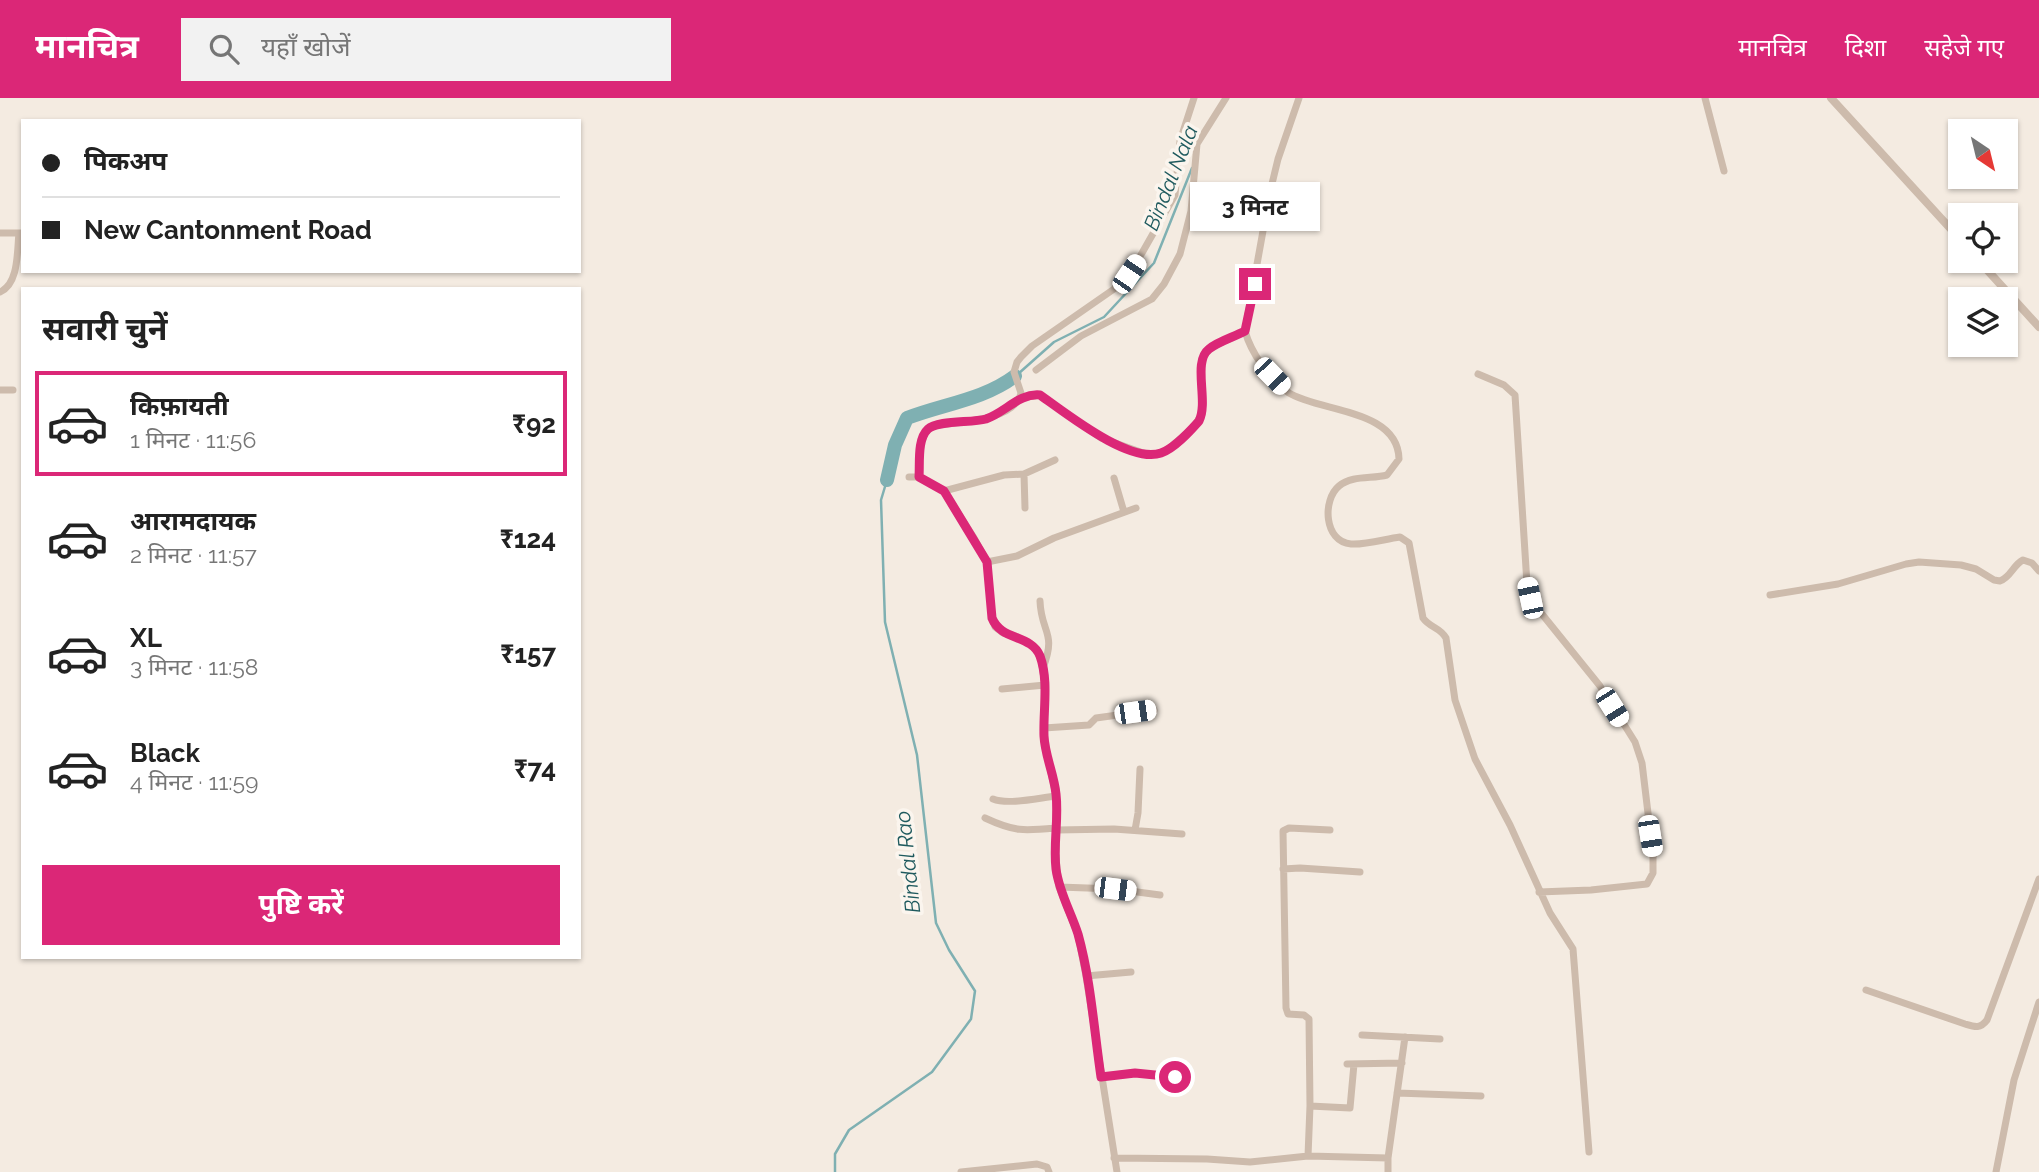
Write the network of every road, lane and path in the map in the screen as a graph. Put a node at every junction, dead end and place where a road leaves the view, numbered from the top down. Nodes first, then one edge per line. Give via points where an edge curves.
1 (1194, 98) edge
2 (1226, 98) edge
3 (1299, 98) edge
4 (1705, 98) edge
5 (1831, 98) edge
6 (1724, 171) dead end
7 (1948, 226) edge
8 (0, 233) edge
9 (21, 233) edge
10 (1990, 273) edge
11 (0, 292) edge
12 (2039, 327) edge
13 (1245, 331) junction
14 (1036, 370) dead end
15 (1478, 374) dead end
16 (0, 390) edge
17 (13, 390) dead end
18 (1020, 395) junction
19 (1055, 460) dead end
20 (1024, 474) junction
21 (909, 477) dead end
22 (919, 477) junction
23 (1114, 478) dead end
24 (944, 491) junction
25 (1025, 508) dead end
26 (1136, 508) dead end
27 (1124, 512) junction
28 (987, 562) junction
29 (2039, 571) edge
30 (1769, 595) dead end
31 (1040, 601) dead end
32 (1042, 669) junction
33 (1045, 685) junction
34 (1002, 689) dead end
35 (1154, 710) dead end
36 (1044, 728) junction
37 (1140, 769) dead end
38 (1056, 796) junction
39 (993, 799) dead end
40 (985, 818) dead end
41 (1056, 829) junction
42 (1135, 830) junction
43 (1330, 830) dead end
44 (1182, 834) dead end
45 (1283, 869) junction
46 (1360, 872) dead end
47 (2039, 879) edge
48 (1059, 887) junction
49 (1539, 892) junction
50 (1160, 895) dead end
51 (1131, 972) dead end
52 (1086, 976) junction
53 (1866, 990) dead end
54 (2039, 1002) edge
55 (1362, 1035) dead end
56 (1405, 1037) junction
57 (1440, 1038) dead end
58 (1402, 1063) junction
59 (1101, 1077) junction
60 (1189, 1078) dead end
61 (1397, 1093) junction
62 (1481, 1096) dead end
63 (1310, 1106) junction
64 (1589, 1152) dead end
65 (1308, 1156) junction
66 (1114, 1158) junction
67 (1388, 1158) junction
68 (961, 1172) edge
69 (1049, 1172) edge
70 (1117, 1172) edge
71 (1388, 1172) edge
72 (1996, 1172) edge

1 - 18 street via 1180,141 1175,195 1142,253 1114,289 1032,346 1017,362 1014,372
2 - 14 street via 1197,144 1191,211 1180,254 1164,284 1152,299 1081,336
3 - 13 street via 1272,181
4 - 6 street
5 - 7 street
8 - 9 street
9 - 11 street via 12,281
10 - 12 street
13 - 18 street via 1203,355 1202,414 1193,428 1158,454 1101,438 1040,395
13 - 49 street via 1253,352 1287,392 1377,424 1391,436 1399,455 1392,470 1339,485 1327,520 1337,536 1350,544 1400,537 1409,543 1423,618 1446,638 1455,700 1475,759
15 - 49 street via 1515,395 1530,598 1600,686 1635,742 1642,763 1653,855 1653,873 1647,884
16 - 17 street
18 - 22 street via 1008,408 987,418 927,430 921,443
19 - 20 street
20 - 24 street
20 - 25 street
21 - 22 street
22 - 24 street
23 - 27 street
24 - 28 street
26 - 27 street
27 - 28 street via 1017,556
28 - 32 street via 995,626 1035,647
29 - 30 street via 2023,560 2000,581 1961,565 1919,562 1838,584
31 - 32 street via 1050,646
32 - 33 street
33 - 34 street
33 - 36 street
35 - 36 street via 1096,718 1089,725
36 - 38 street
37 - 42 street
38 - 39 street via 1012,802
38 - 41 street
40 - 41 street via 1008,829
41 - 42 street
41 - 48 street
42 - 44 street
43 - 45 street via 1285,829
45 - 46 street
45 - 63 street via 1286,1008 1288,1014 1309,1019
47 - 53 street via 1983,1026 1976,1028
48 - 50 street
48 - 52 street via 1078,935
49 - 64 street via 1573,949
51 - 52 street
52 - 59 street
54 - 72 street via 2014,1080
55 - 56 street
56 - 57 street
56 - 58 street
58 - 61 street
58 - 63 street via 1350,1064 1350,1108
59 - 60 street via 1135,1073
59 - 66 street
61 - 62 street
61 - 67 street
63 - 65 street
65 - 66 street via 1250,1162
65 - 67 street
66 - 70 street
67 - 71 street
68 - 69 street via 1043,1164

